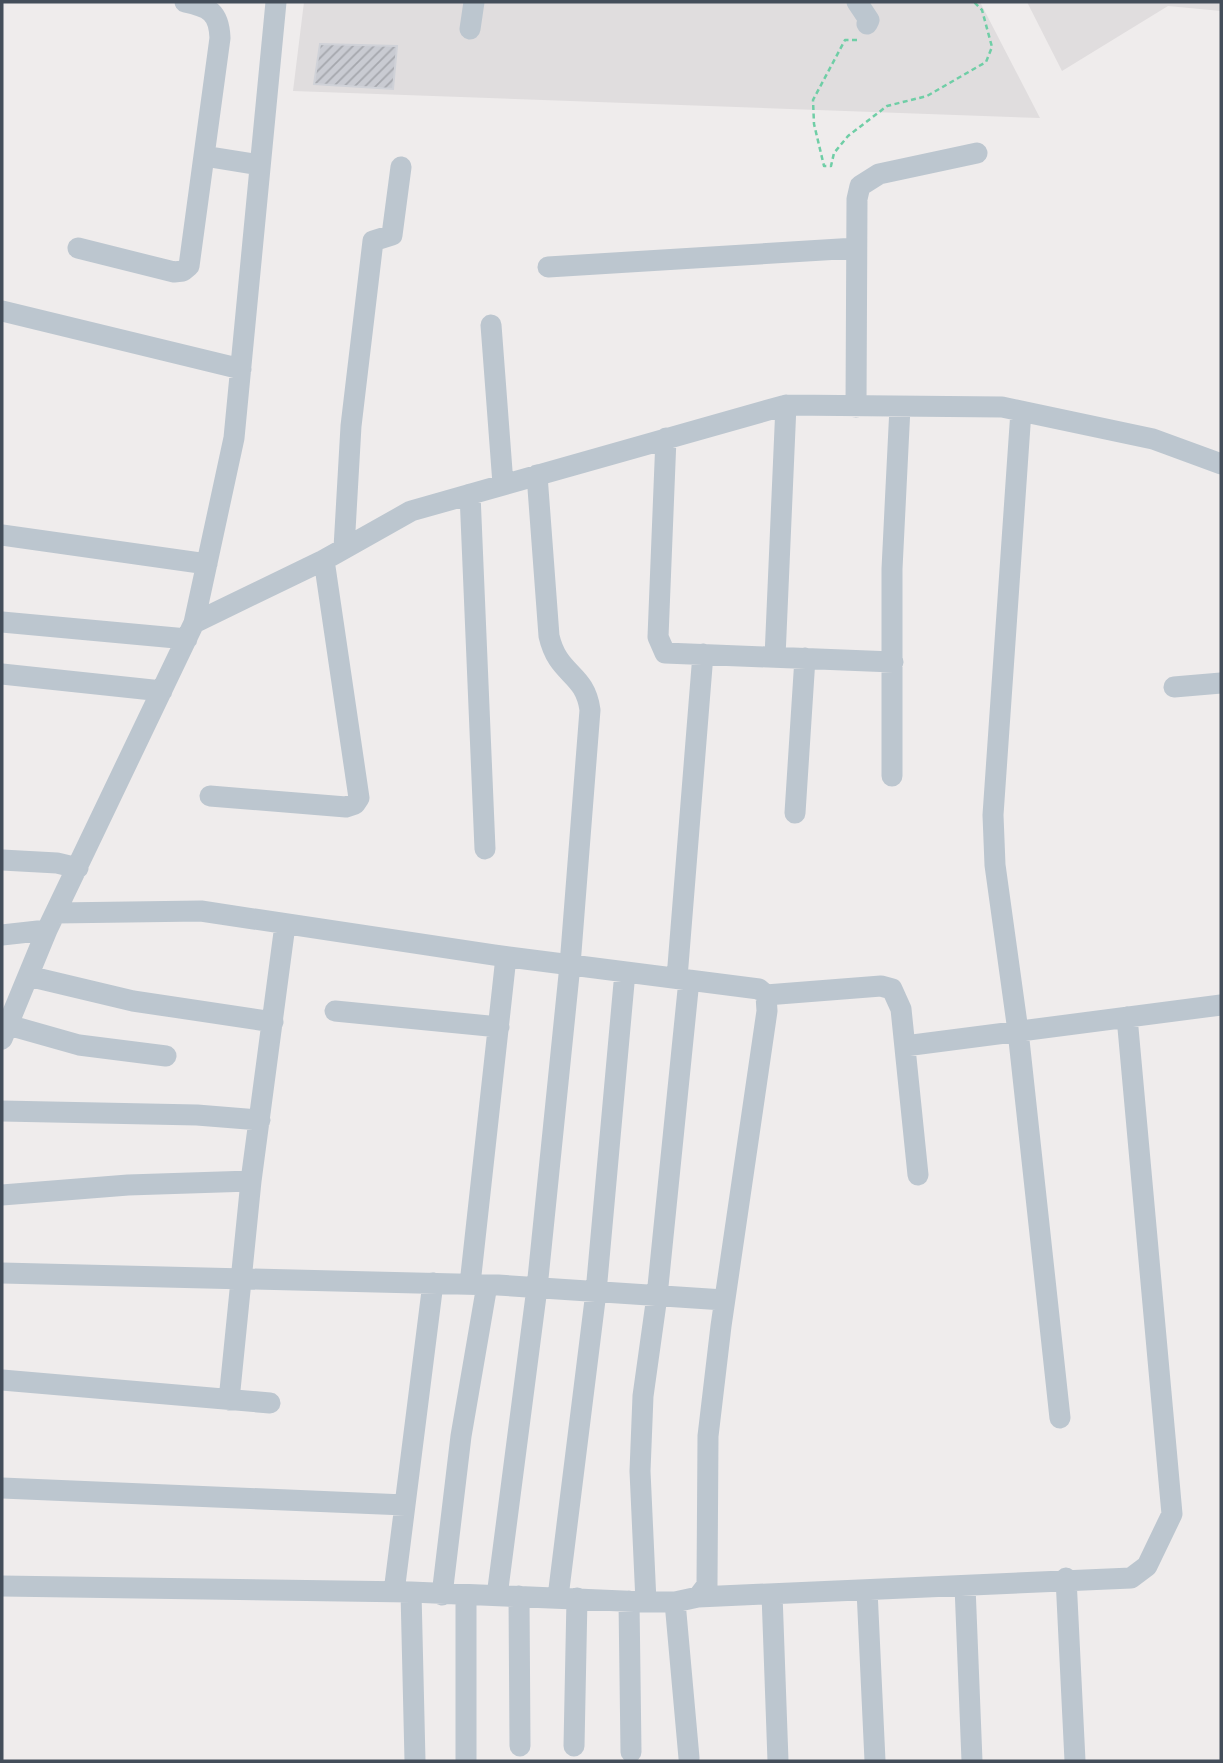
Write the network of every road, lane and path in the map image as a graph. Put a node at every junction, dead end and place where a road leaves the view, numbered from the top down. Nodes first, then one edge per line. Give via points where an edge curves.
1 (185, 2) edge
2 (276, 2) edge
3 (474, 2) edge
4 (857, 2) edge
5 (974, 2) edge
6 (867, 24) joint
7 (470, 29) dead end
8 (977, 153) dead end
9 (204, 156) junction
10 (260, 165) junction
11 (401, 167) dead end
12 (78, 248) dead end
13 (856, 248) junction
14 (548, 267) dead end
15 (2, 311) edge
16 (491, 325) dead end
17 (241, 369) junction
18 (786, 405) junction
19 (856, 407) junction
20 (900, 407) junction
21 (1021, 411) junction
22 (666, 438) junction
23 (1221, 464) edge
24 (537, 475) junction
25 (503, 484) junction
26 (470, 494) junction
27 (2, 535) edge
28 (344, 548) junction
29 (324, 560) junction
30 (207, 564) junction
31 (2, 622) edge
32 (191, 631) junction
33 (703, 654) junction
34 (775, 657) junction
35 (805, 658) junction
36 (893, 662) junction
37 (2, 674) edge
38 (1221, 683) edge
39 (1174, 687) dead end
40 (162, 691) junction
41 (892, 776) dead end
42 (210, 796) dead end
43 (795, 813) dead end
44 (485, 849) dead end
45 (2, 860) edge
46 (78, 868) junction
47 (52, 922) junction
48 (285, 925) junction
49 (2, 935) edge
50 (506, 957) junction
51 (570, 965) junction
52 (625, 972) junction
53 (28, 976) junction
54 (683, 979) junction
55 (766, 995) junction
56 (1221, 1005) edge
57 (335, 1011) dead end
58 (1127, 1017) junction
59 (273, 1021) junction
60 (499, 1027) junction
61 (1018, 1031) junction
62 (5, 1032) edge
63 (905, 1046) junction
64 (166, 1056) dead end
65 (2, 1111) edge
66 (260, 1120) junction
67 (918, 1175) dead end
68 (251, 1181) junction
69 (2, 1195) edge
70 (2, 1273) edge
71 (242, 1277) junction
72 (433, 1283) junction
73 (479, 1285) junction
74 (537, 1288) junction
75 (596, 1292) junction
76 (657, 1296) junction
77 (724, 1300) junction
78 (2, 1380) edge
79 (229, 1400) junction
80 (270, 1403) dead end
81 (1060, 1418) dead end
82 (2, 1488) edge
83 (405, 1505) junction
84 (1066, 1580) junction
85 (2, 1586) edge
86 (965, 1586) junction
87 (867, 1590) junction
88 (402, 1592) junction
89 (772, 1594) junction
90 (442, 1595) junction
91 (466, 1595) junction
92 (497, 1596) junction
93 (519, 1596) junction
94 (567, 1597) junction
95 (698, 1598) junction
96 (637, 1601) junction
97 (675, 1602) junction
98 (520, 1746) dead end
99 (574, 1746) dead end
100 (631, 1752) dead end
101 (689, 1758) dead end
102 (415, 1761) edge
103 (467, 1761) edge
104 (778, 1761) edge
105 (875, 1761) edge
106 (972, 1761) edge
107 (1075, 1761) edge

1 - 9 street via 211,10 219,27
2 - 10 street
3 - 7 street
4 - 6 street
5 - 6 path via 982,10 992,47 986,62 927,96 887,106 848,136 834,153 831,166 824,166 813,100 845,40 860,40
8 - 13 street via 868,178 857,199
9 - 10 street
9 - 12 street via 189,266 183,271
10 - 17 street
11 - 28 street via 392,235 373,241 351,426
13 - 14 street
13 - 19 street
15 - 17 street
16 - 25 street
17 - 30 street via 234,438
18 - 19 street
18 - 22 street
18 - 34 street
19 - 20 street
20 - 21 street
20 - 36 street via 892,569
21 - 23 street via 1153,439
21 - 61 street via 993,815 995,865
22 - 24 street
22 - 33 street via 658,636 665,653
24 - 25 street
24 - 51 street via 549,636 554,655 588,692 590,710
25 - 26 street
26 - 28 street via 411,511
26 - 44 street
27 - 30 street
28 - 29 street
29 - 32 street
29 - 42 street via 359,798 346,807
30 - 32 street
31 - 32 street
32 - 40 street
33 - 34 street
33 - 54 street
34 - 35 street
35 - 36 street
35 - 43 street
36 - 41 street
37 - 40 street
38 - 39 street
40 - 46 street
45 - 46 street
46 - 47 street
47 - 48 street via 201,911
47 - 49 street
47 - 53 street
48 - 50 street
48 - 59 street
50 - 51 street
50 - 60 street
51 - 52 street
51 - 74 street
52 - 54 street
52 - 75 street
53 - 59 street via 132,1001
53 - 62 street
54 - 55 street via 760,989
54 - 76 street
55 - 63 street via 881,986 892,989 898,998
55 - 77 street
56 - 58 street
57 - 60 street
58 - 61 street
58 - 84 street via 1172,1514 1147,1566 1131,1578
59 - 66 street
60 - 73 street
61 - 63 street
61 - 81 street
62 - 64 street
63 - 67 street
65 - 66 street
66 - 68 street
68 - 69 street
68 - 71 street
70 - 71 street
71 - 72 street
71 - 79 street
72 - 73 street
72 - 83 street
73 - 74 street
73 - 90 street
74 - 75 street
74 - 92 street
75 - 76 street
75 - 94 street
76 - 77 street
76 - 96 street via 643,1396
77 - 95 street via 708,1436 707,1585
78 - 79 street
79 - 80 street
82 - 83 street
83 - 88 street
84 - 86 street
84 - 107 street
85 - 88 street
86 - 87 street
86 - 106 street
87 - 89 street
87 - 105 street
88 - 90 street
88 - 102 street
89 - 95 street
89 - 104 street
90 - 91 street
91 - 92 street
91 - 103 street
92 - 93 street
93 - 94 street
93 - 98 street
94 - 96 street
94 - 99 street
95 - 97 street
96 - 97 street
96 - 100 street
97 - 101 street

